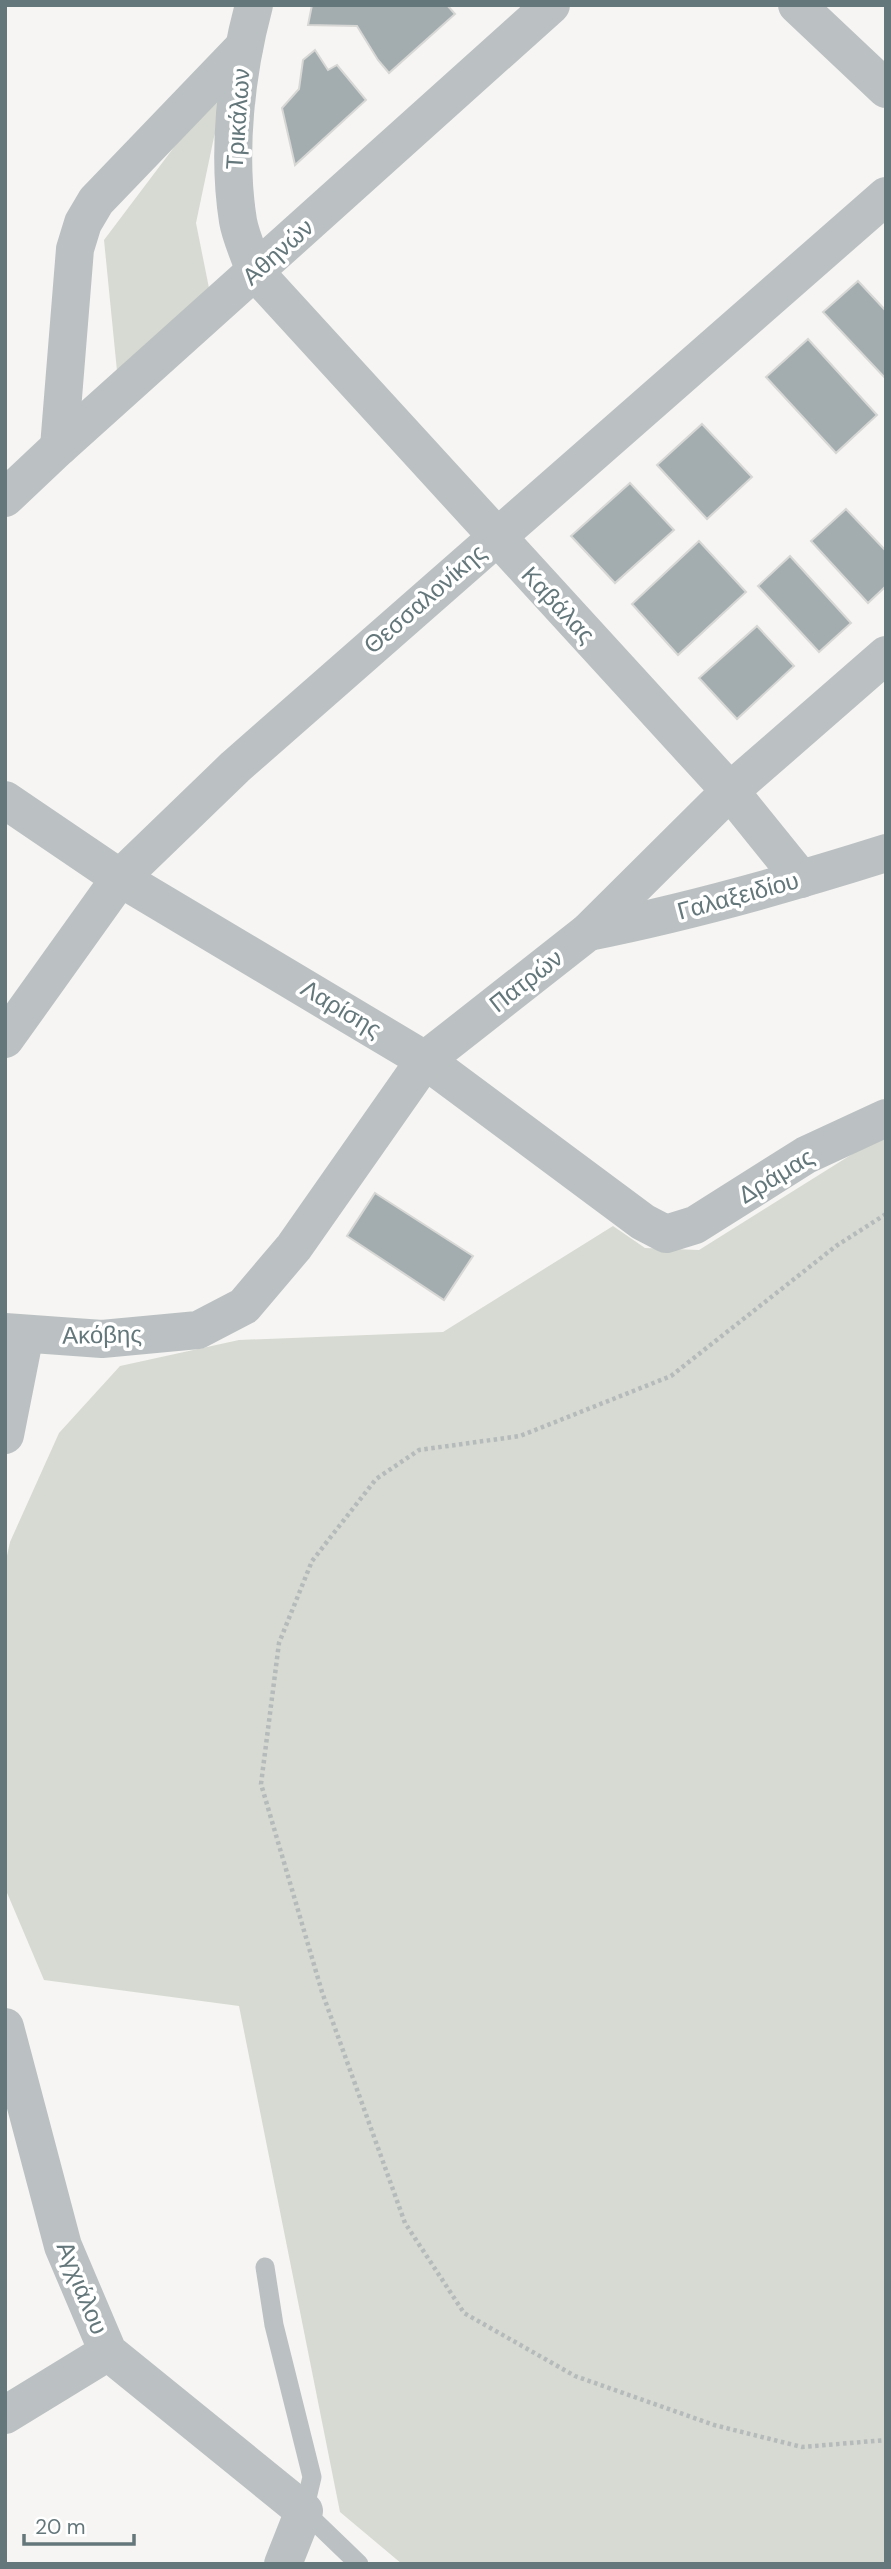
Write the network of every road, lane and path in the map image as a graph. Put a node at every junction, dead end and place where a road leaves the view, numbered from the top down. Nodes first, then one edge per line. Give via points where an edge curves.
1 (551, 5) edge
2 (797, 5) edge
3 (245, 17) edge
4 (886, 89) edge
5 (886, 196) edge
6 (255, 272) junction
7 (59, 447) junction
8 (5, 498) edge
9 (495, 537) junction
10 (886, 654) edge
11 (730, 791) junction
12 (5, 800) edge
13 (886, 853) edge
14 (120, 878) junction
15 (801, 879) junction
16 (588, 932) junction
17 (5, 1040) edge
18 (425, 1060) junction
19 (886, 1118) edge
20 (886, 1214) edge
21 (666, 1234) joint
22 (198, 1330) joint
23 (15, 1333) edge
24 (5, 1435) edge
25 (5, 2027) edge
26 (265, 2266) dead end
27 (108, 2352) junction
28 (5, 2415) edge
29 (886, 2440) edge
30 (304, 2511) junction
31 (283, 2564) edge
32 (359, 2564) edge

1 - 6 street, Αθηνών
2 - 4 street
3 - 6 street, Τρικάλων via 232,161 238,223
3 - 7 street via 83,223 75,249
5 - 9 street, Θεσσαλονίκης
6 - 7 street, Αθηνών
6 - 9 street, Καβάλας
7 - 8 street, Αθηνών
9 - 11 street, Καβάλας
9 - 14 street, Θεσσαλονίκης via 235,767
10 - 11 street, Πατρών
11 - 15 street, Καβάλας
11 - 16 street, Πατρών
12 - 14 street, Λαρίσης
13 - 15 street, Γαλαξειδίου
14 - 17 street, Θεσσαλονίκης
14 - 18 street, Λαρίσης
15 - 16 street, Γαλαξειδίου
16 - 18 street, Πατρών
18 - 21 street, Λαρίσης via 643,1222
18 - 22 street, Πατρών via 295,1247 244,1306
19 - 21 street, Δράμας via 806,1155 695,1225
20 - 29 path via 836,1246 671,1377 520,1436 419,1450 376,1479 312,1561 279,1643 261,1784 322,1992 405,2223 464,2313 575,2375 714,2426 802,2447
22 - 23 street, Ακόβης via 102,1339
23 - 24 street
25 - 27 street, Αγχιάλου via 63,2246
26 - 30 lane via 274,2325 312,2477
27 - 28 street
27 - 30 street, Αγχιάλου
30 - 31 street
30 - 32 lane, Αγχιάλου

